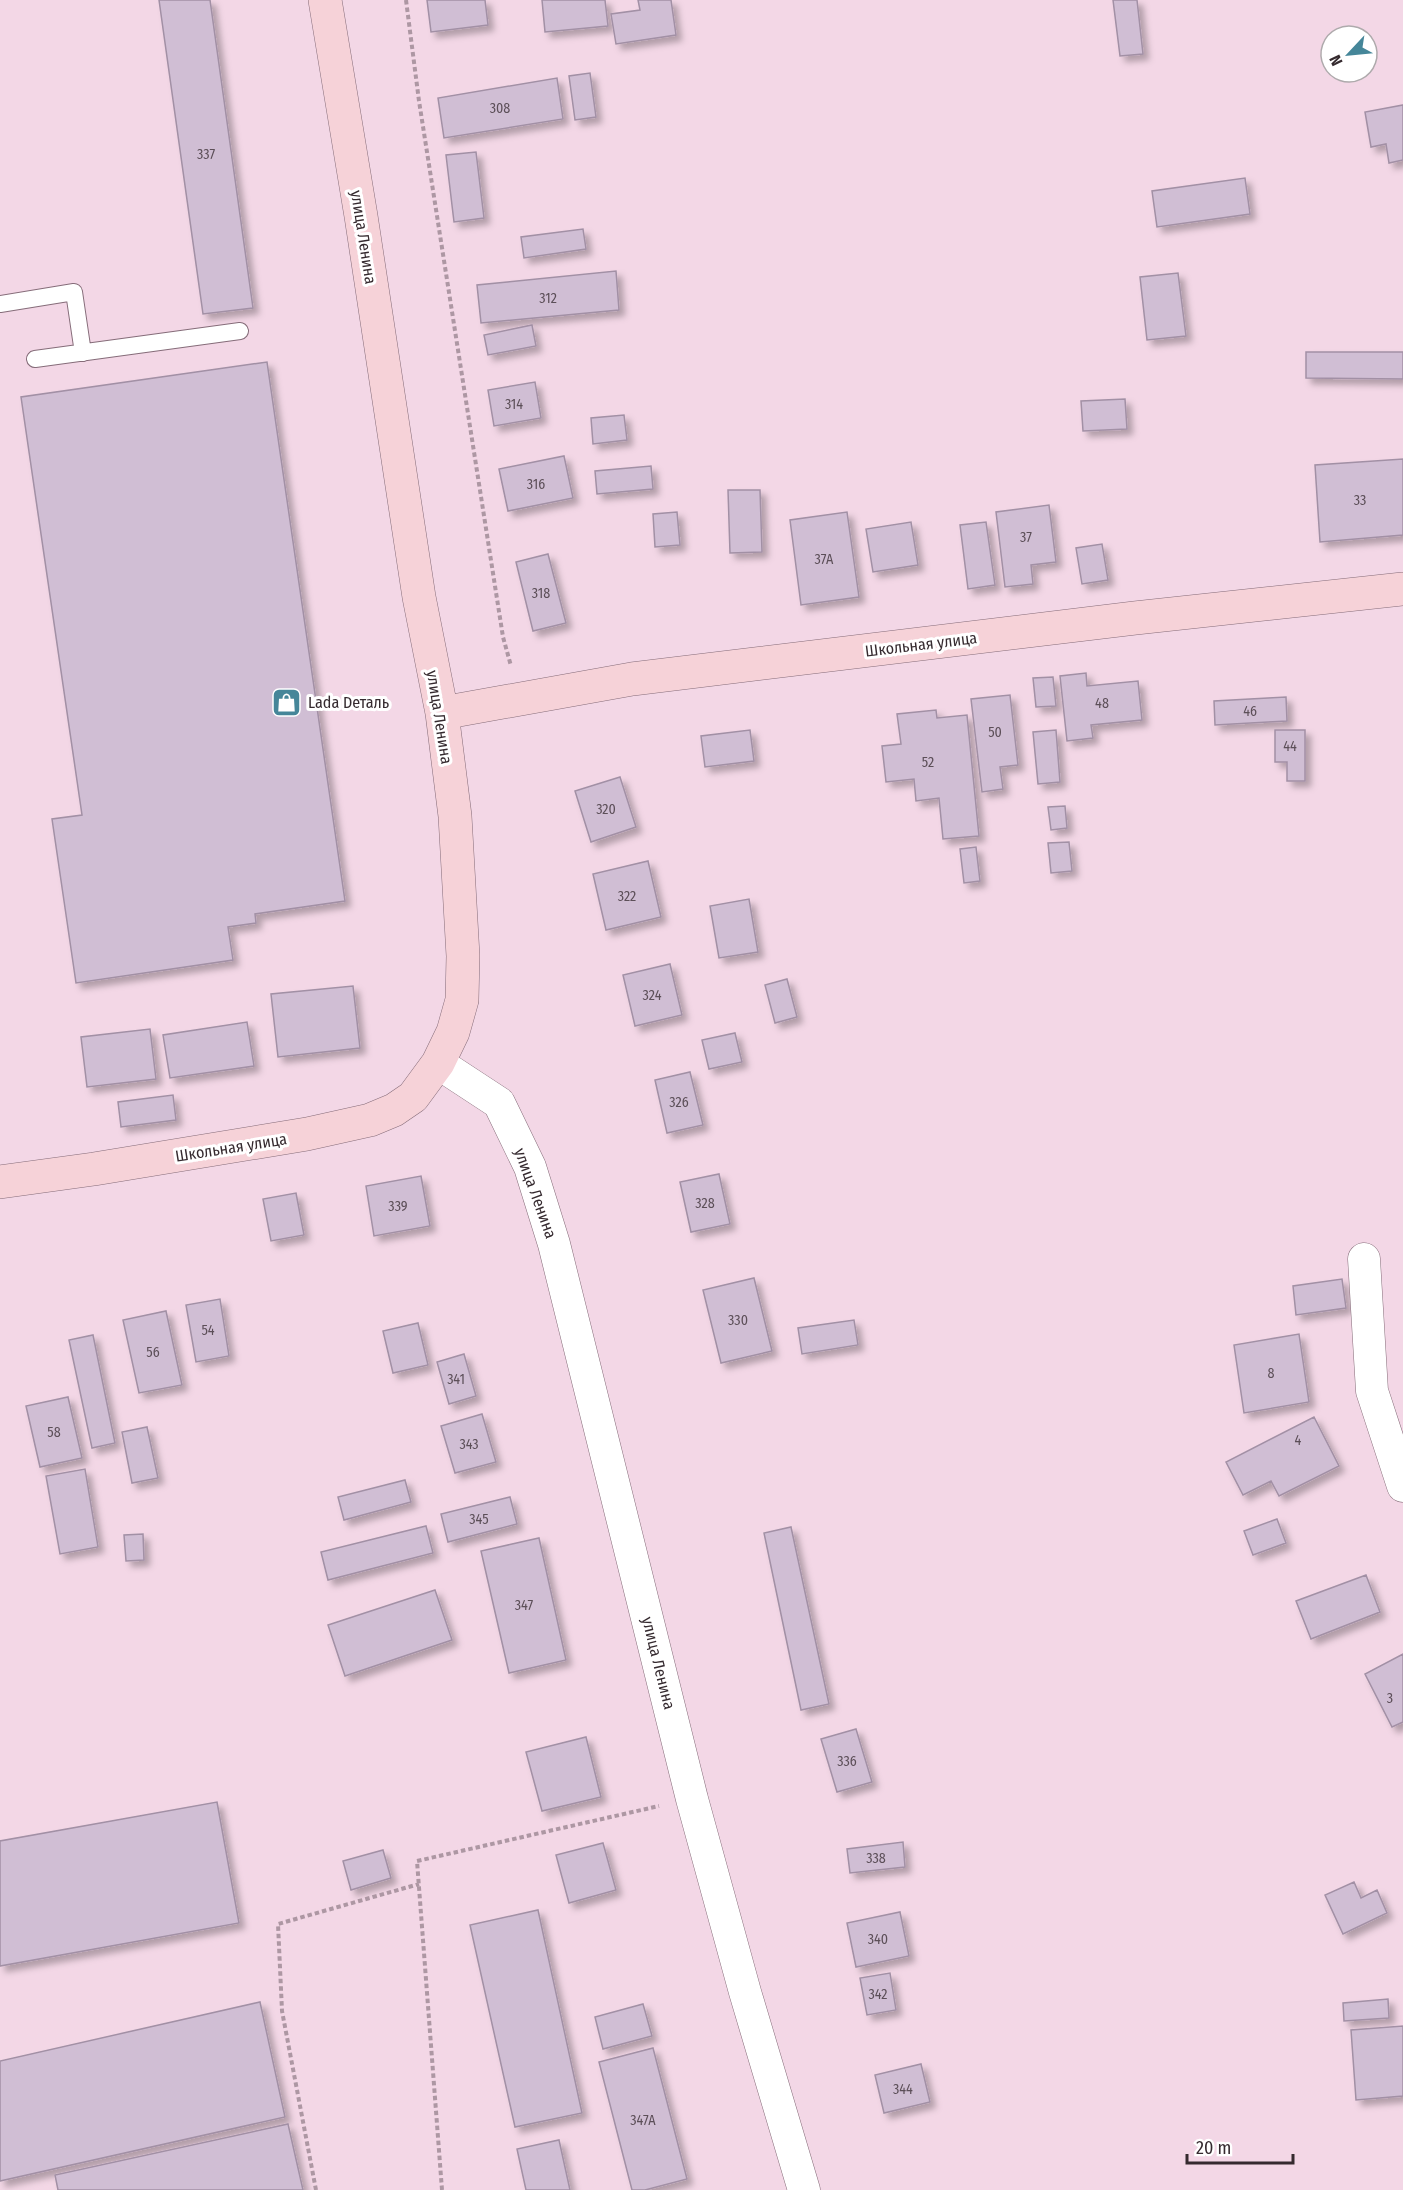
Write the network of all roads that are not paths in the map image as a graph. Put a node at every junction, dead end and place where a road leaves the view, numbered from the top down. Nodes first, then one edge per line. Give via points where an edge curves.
1 (324, 0) edge
2 (0, 304) edge
3 (240, 332) dead end
4 (83, 353) junction
5 (35, 359) dead end
6 (1403, 589) edge
7 (442, 713) junction
8 (438, 1063) junction
9 (0, 1182) edge
10 (1364, 1260) dead end
11 (1403, 1486) edge
12 (804, 2190) edge

1 - 7 street, улица Ленина via 419,597
2 - 4 lane via 74,292
3 - 4 lane
4 - 5 lane
6 - 7 street, Школьная улица via 644,678
7 - 8 street, улица Ленина via 455,816 463,956 462,1000
8 - 9 street, Школьная улица via 413,1097 370,1120 307,1134
8 - 12 street, улица Ленина via 499,1103 530,1167 554,1244 692,1799
10 - 11 street via 1372,1391

